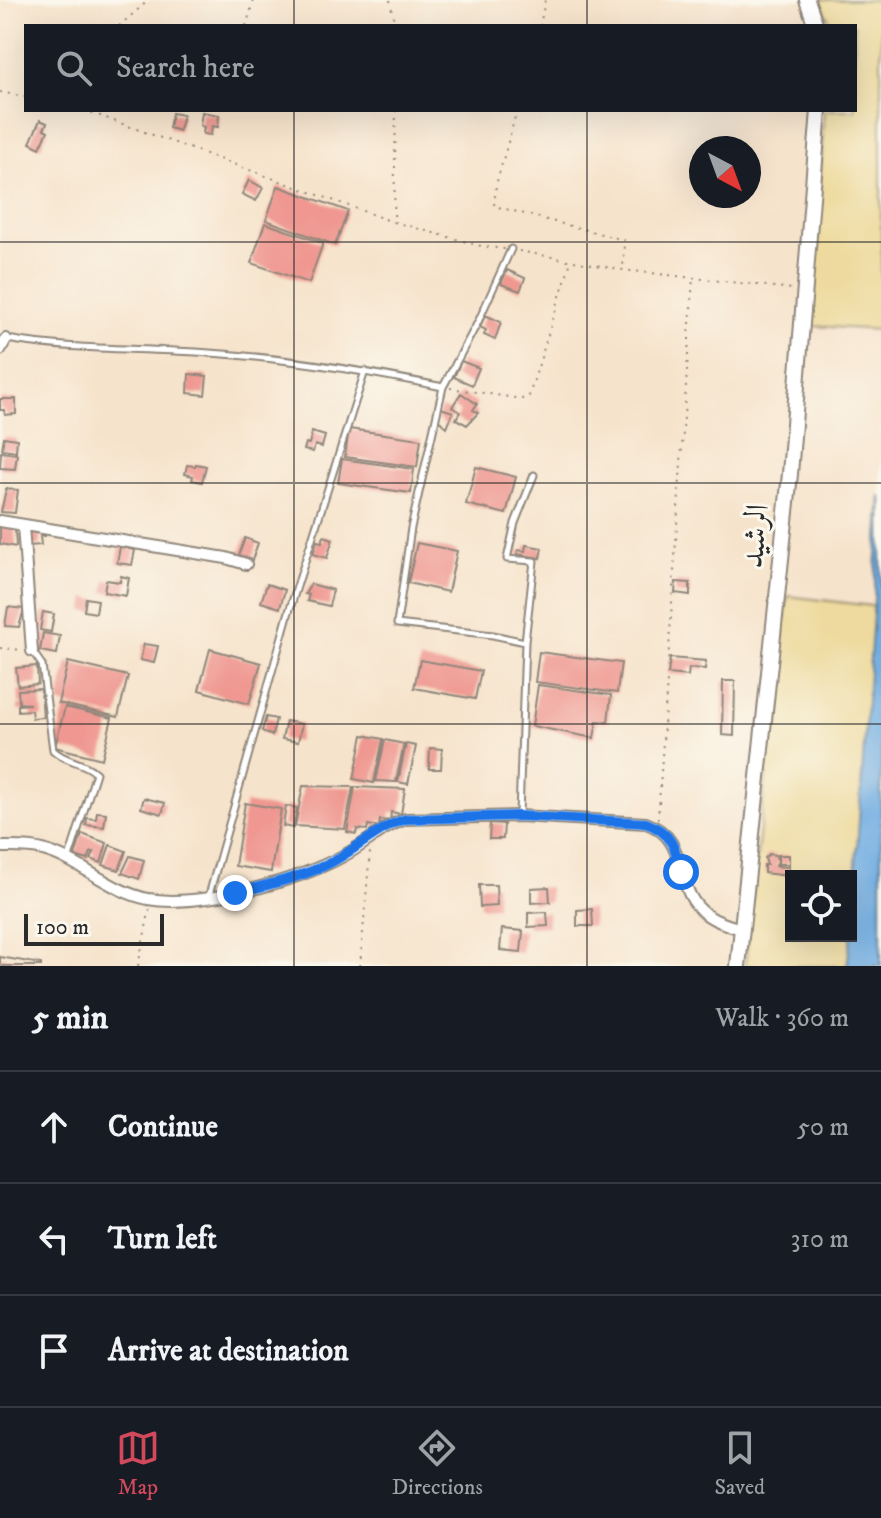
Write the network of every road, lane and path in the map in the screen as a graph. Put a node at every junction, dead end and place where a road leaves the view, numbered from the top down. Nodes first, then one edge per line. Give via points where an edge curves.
1 (149, 0) edge
2 (254, 0) edge
3 (390, 0) edge
4 (545, 0) edge
5 (807, 0) edge
6 (121, 24) edge
7 (247, 24) edge
8 (395, 24) edge
9 (540, 24) edge
10 (815, 24) edge
11 (0, 92) edge
12 (24, 97) edge
13 (90, 112) edge
14 (396, 112) edge
15 (516, 112) edge
16 (819, 112) edge
17 (394, 222) junction
18 (511, 249) junction
19 (571, 260) junction
20 (623, 270) junction
21 (693, 277) junction
22 (807, 291) junction
23 (6, 339) joint
24 (0, 350) edge
25 (365, 371) junction
26 (443, 387) junction
27 (534, 475) dead end
28 (0, 521) edge
29 (23, 526) junction
30 (246, 564) dead end
31 (525, 642) junction
32 (0, 648) edge
33 (32, 651) junction
34 (519, 816) junction
35 (657, 827) junction
36 (372, 838) junction
37 (0, 847) edge
38 (68, 861) junction
39 (209, 896) junction
40 (152, 899) junction
41 (742, 929) junction
42 (138, 966) edge
43 (360, 966) edge
44 (738, 966) edge

1 - 6 path
2 - 7 path
3 - 8 path
4 - 9 path
5 - 10 main road
11 - 12 path
13 - 17 path
14 - 17 path
15 - 20 path via 494,206 624,240
16 - 22 main road, الرشيد
17 - 18 path
18 - 19 path
18 - 26 lane
19 - 20 path
19 - 26 path via 529,396
20 - 21 path
21 - 22 path
21 - 35 path
22 - 41 main road, الرشيد
23 - 24 street
23 - 25 lane via 46,346 199,352
25 - 26 lane
25 - 39 lane via 288,615
26 - 31 lane via 411,528 397,624
27 - 31 lane via 507,559 534,561
28 - 29 street
29 - 30 street
29 - 33 street
31 - 34 lane
32 - 33 path
33 - 38 lane via 42,665 53,750 96,773
34 - 35 street
34 - 36 street via 406,819
35 - 41 street via 673,842 690,898 707,916
36 - 39 street via 303,875
36 - 43 path
37 - 38 street via 34,848
38 - 40 street
39 - 40 street
40 - 42 path
41 - 44 main road, الرشيد

